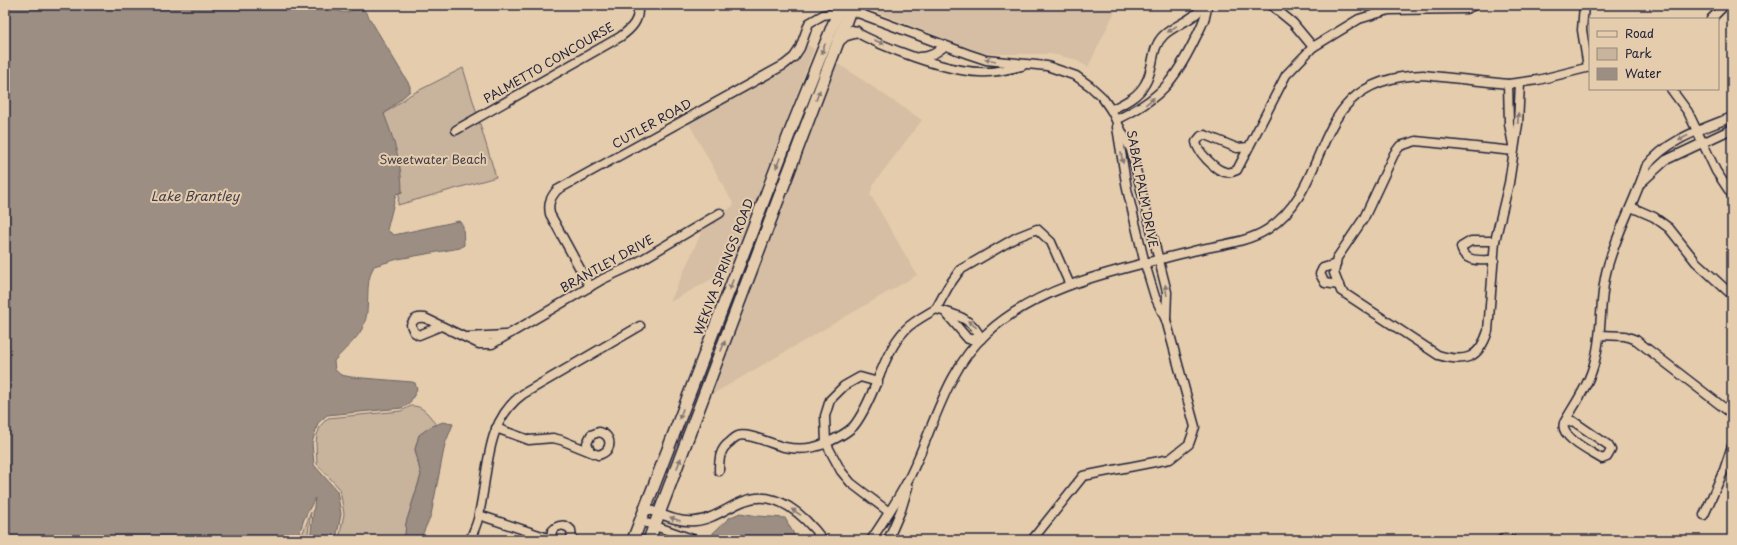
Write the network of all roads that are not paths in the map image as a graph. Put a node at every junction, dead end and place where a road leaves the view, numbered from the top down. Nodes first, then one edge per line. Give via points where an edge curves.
1 (637, 5) edge
2 (1203, 5) edge
3 (1207, 5) edge
4 (1271, 5) edge
5 (1476, 5) edge
6 (1584, 5) edge
7 (1725, 5) edge
8 (1389, 7) edge
9 (845, 8) edge
10 (1712, 18) edge
11 (844, 25) junction
12 (856, 32) junction
13 (838, 41) junction
14 (945, 46) junction
15 (1313, 47) junction
16 (916, 57) junction
17 (1028, 65) junction
18 (1589, 67) edge
19 (1520, 83) junction
20 (1508, 84) junction
21 (1672, 90) edge
22 (1111, 110) junction
23 (1732, 117) edge
24 (1116, 120) junction
25 (792, 127) junction
26 (1732, 129) edge
27 (456, 130) dead end
28 (1697, 131) junction
29 (804, 132) junction
30 (1703, 143) junction
31 (1249, 147) junction
32 (1514, 151) junction
33 (1640, 184) junction
34 (1732, 195) edge
35 (1631, 207) junction
36 (760, 210) junction
37 (720, 213) dead end
38 (772, 214) junction
39 (1495, 241) junction
40 (1160, 260) junction
41 (1494, 260) junction
42 (1145, 264) junction
43 (1336, 264) junction
44 (1070, 285) junction
45 (1339, 285) junction
46 (590, 287) junction
47 (1732, 295) edge
48 (940, 311) junction
49 (1166, 320) junction
50 (440, 326) dead end
51 (640, 326) dead end
52 (1600, 335) junction
53 (981, 339) junction
54 (878, 382) junction
55 (1732, 414) edge
56 (1564, 423) junction
57 (496, 428) junction
58 (826, 443) junction
59 (1732, 446) edge
60 (590, 451) dead end
61 (719, 471) dead end
62 (911, 474) junction
63 (645, 508) junction
64 (889, 512) junction
65 (660, 513) junction
66 (479, 515) junction
67 (1704, 515) dead end
68 (641, 521) junction
69 (655, 526) junction
70 (470, 540) edge
71 (551, 540) edge
72 (572, 540) edge
73 (633, 540) edge
74 (649, 540) edge
75 (695, 540) edge
76 (823, 540) edge
77 (871, 540) edge
78 (888, 540) edge
79 (1032, 540) edge
80 (1501, 540) edge
81 (1512, 540) edge

1 - 27 street, PALMETTO CONCOURSE via 638,16 634,26 620,37
2 -> 22 street via 1192,17 1163,36 1155,46 1150,73 1145,84 1129,100
24 -> 3 street via 1146,105 1174,78 1203,22
4 - 15 street via 1293,23
5 - 8 street via 1466,9
6 - 18 street via 1582,30
7 - 10 street
8 - 15 street via 1359,19
9 - 11 main road
9 - 14 street, SABAL PALM DRIVE
9 -> 25 main road, WEKIVA SPRINGS ROAD
9 - 46 street, CUTLER ROAD via 809,23 800,48 784,65 557,190 551,196 548,205 550,214
11 - 12 street, SABAL PALM DRIVE
11 - 13 main road
12 - 13 main road via 845,35
12 -> 16 street, SABAL PALM DRIVE
29 -> 13 main road
14 - 16 street via 927,57
17 -> 14 street, SABAL PALM DRIVE via 986,60
15 - 31 street via 1286,75
16 - 17 street, SABAL PALM DRIVE via 940,66 979,72 997,72
17 - 22 street, SABAL PALM DRIVE via 1047,66 1076,76 1102,97
18 - 19 street, SABAL PALM DRIVE
19 - 20 street, SABAL PALM DRIVE
32 -> 19 street
20 - 32 street via 1509,124
20 - 40 street, SABAL PALM DRIVE via 1423,75 1382,81 1354,98 1336,118 1304,186 1282,218 1249,238
21 - 28 street via 1688,112
22 - 24 street, SABAL PALM DRIVE
23 - 28 street
24 - 40 street, SABAL PALM DRIVE via 1131,150
24 -> 42 street, SABAL PALM DRIVE via 1127,189
25 - 29 main road
25 -> 36 main road, WEKIVA SPRINGS ROAD
26 - 30 street
28 - 30 street
28 -> 33 street via 1653,157
29 - 38 main road
30 - 33 street via 1666,160
30 - 34 street via 1725,187
31 - 31 street via 1237,170 1226,172 1221,171 1200,153 1196,142 1205,135 1237,148
32 - 39 street
32 - 43 street via 1416,141 1400,146 1364,218
33 - 35 street
35 - 47 street via 1654,217 1669,228 1696,262
35 - 52 street via 1613,248 1602,287
36 - 38 main road
36 -> 63 main road, WEKIVA SPRINGS ROAD
37 - 46 street, BRANTLEY DRIVE via 631,266
65 -> 38 main road
39 - 41 street
39 - 41 street via 1471,241 1461,247 1467,258
40 - 42 street, SABAL PALM DRIVE
49 -> 40 street via 1167,292
41 - 45 street via 1488,331 1479,350 1464,359 1454,360 1438,355 1341,291
42 - 44 street, SABAL PALM DRIVE
42 - 49 street via 1155,297
43 - 45 street via 1334,273
43 - 45 street via 1326,266 1320,274 1325,283
44 - 48 street via 1051,242 1037,229 1017,237 960,270 948,287
44 - 53 street, SABAL PALM DRIVE via 1007,316
46 - 50 street, BRANTLEY DRIVE via 505,335 491,340 467,337
48 - 53 street via 968,338
53 -> 48 street via 977,328 968,321
48 - 54 street via 915,321 905,330 885,361
49 - 79 street via 1195,427 1188,444 1170,459 1083,476
51 - 57 street via 513,401
52 - 55 street via 1625,336 1636,340
52 - 56 street via 1590,377
53 - 62 street, SABAL PALM DRIVE via 951,381
54 - 58 street via 856,424
54 - 58 street via 860,377 844,386 830,400 826,416
56 - 56 street via 1573,421 1608,445 1611,450 1609,454 1602,459 1582,446 1565,434
57 - 60 street via 529,440 553,438
57 - 66 street via 487,458
58 - 61 street via 805,450 784,447 748,436 738,436 724,446 719,459
58 - 64 street via 851,483
59 - 67 street
62 - 64 street, SABAL PALM DRIVE
62 - 78 street, SABAL PALM DRIVE via 901,510
63 - 65 street
63 - 68 main road, WEKIVA SPRINGS ROAD
64 - 77 street, SABAL PALM DRIVE
65 - 69 main road
76 -> 65 street via 805,518 784,504 763,497 745,500 697,521 684,522
66 - 70 street
66 - 71 street
68 - 69 street
68 - 73 main road, WEKIVA SPRINGS ROAD
69 - 74 main road
69 - 75 street
71 - 72 street via 555,528 564,526 571,530
80 - 81 street

